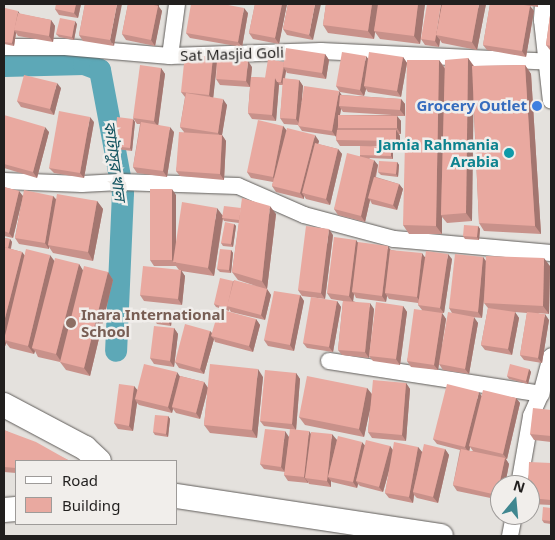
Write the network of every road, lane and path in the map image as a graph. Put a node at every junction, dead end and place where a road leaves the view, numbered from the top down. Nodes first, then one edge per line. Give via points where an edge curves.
1 (177, 4) edge
2 (542, 4) edge
3 (4, 47) edge
4 (170, 56) junction
5 (550, 61) edge
6 (551, 101) edge
7 (4, 180) edge
8 (551, 253) edge
9 (551, 356) edge
10 (329, 361) dead end
11 (541, 394) junction
12 (4, 405) edge
13 (98, 460) edge
14 (521, 475) edge
15 (178, 496) edge
16 (441, 536) edge

1 - 4 street
2 - 5 street
3 - 4 street, Sat Masjid Goli via 65,46
4 - 5 street, Sat Masjid Goli via 321,52
5 - 6 street
7 - 8 street via 238,186 304,215 394,239
9 - 11 street
10 - 11 street
11 - 14 street via 531,416
12 - 13 main road via 84,448
15 - 16 main road

